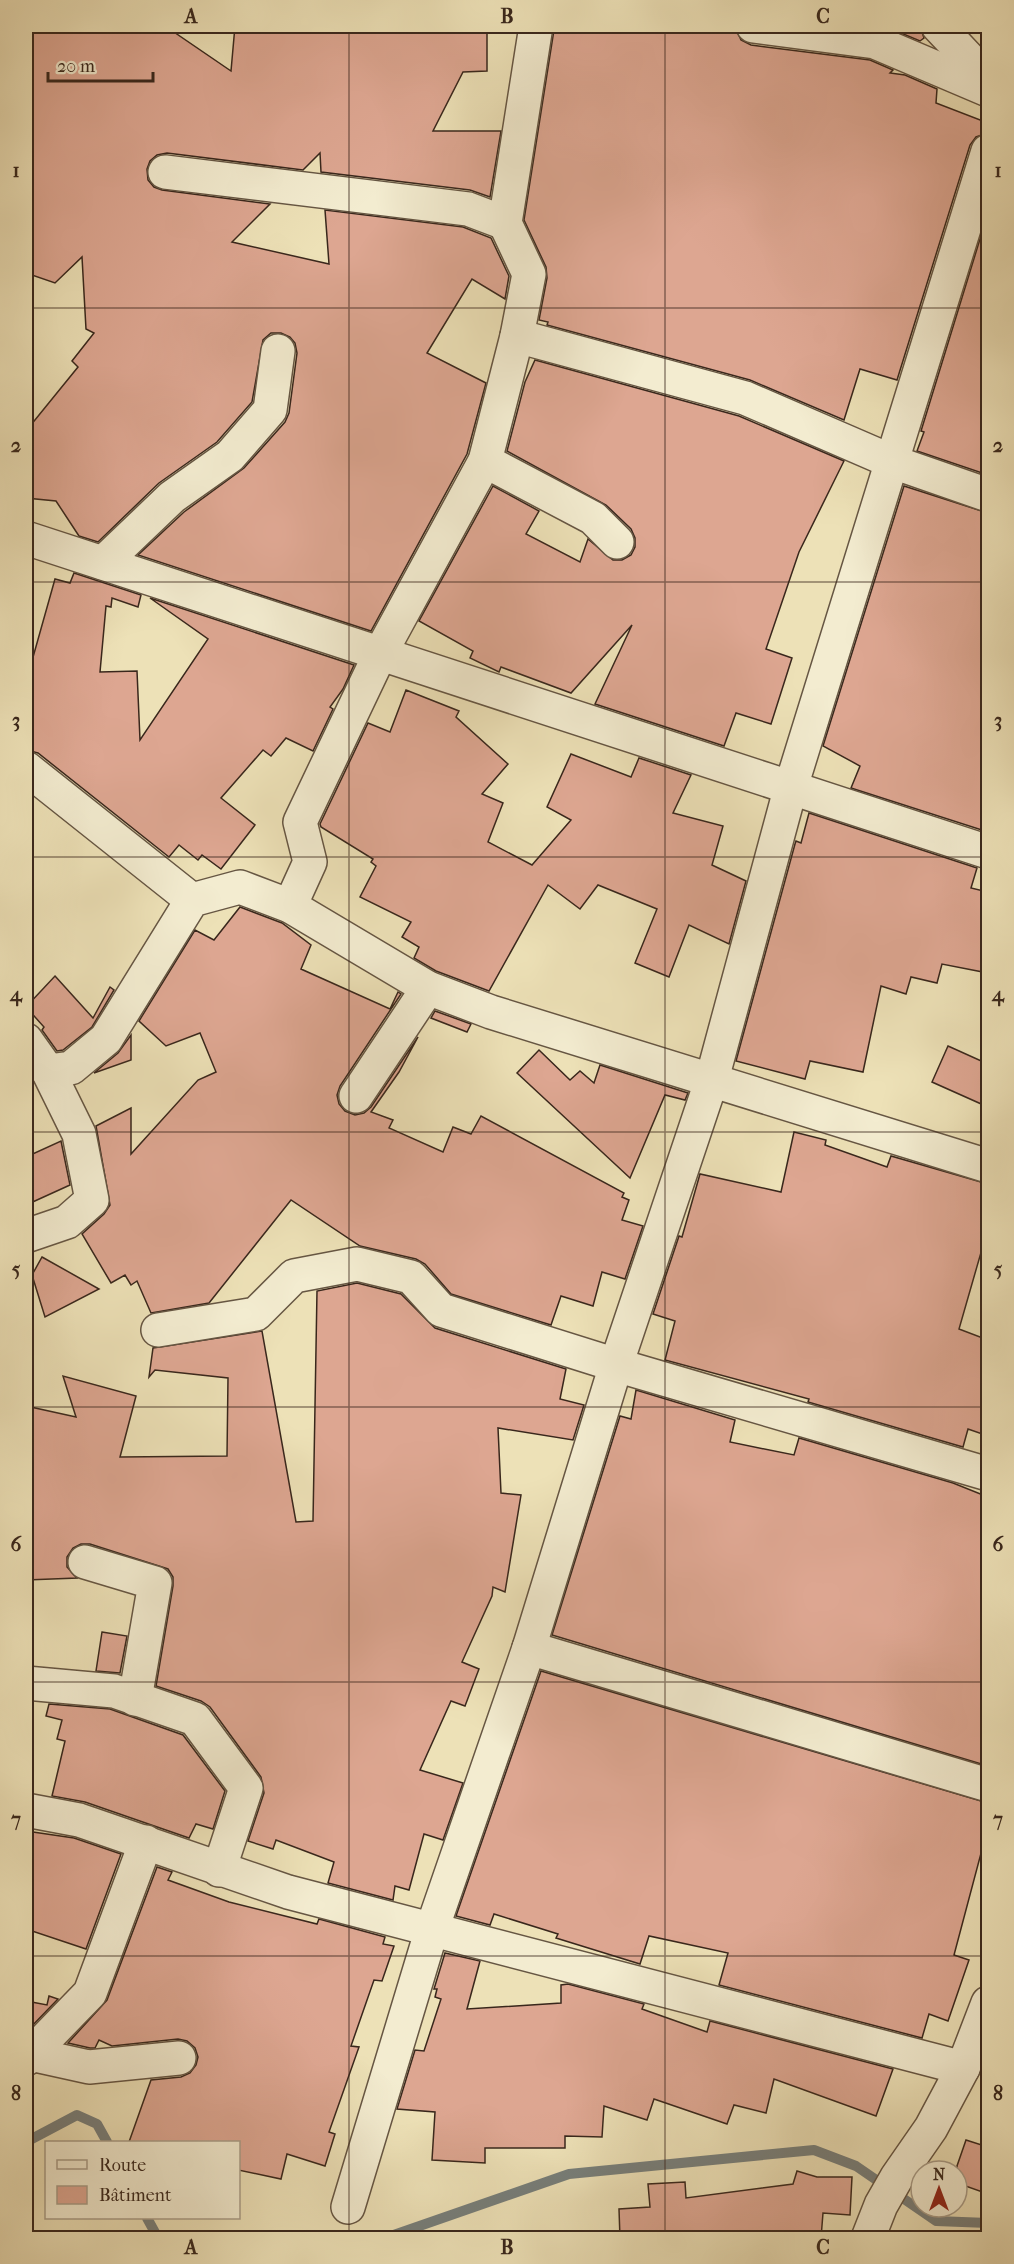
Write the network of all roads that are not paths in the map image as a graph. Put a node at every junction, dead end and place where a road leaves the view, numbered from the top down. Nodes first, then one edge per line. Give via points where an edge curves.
1 (536, 26) edge
2 (753, 26) edge
3 (938, 26) edge
4 (988, 79) edge
5 (988, 90) edge
6 (988, 152) edge
7 (165, 172) dead end
8 (505, 222) junction
9 (517, 336) junction
10 (279, 351) dead end
11 (485, 461) junction
12 (893, 462) junction
13 (988, 495) edge
14 (26, 538) edge
15 (617, 542) dead end
16 (103, 563) junction
17 (381, 652) junction
18 (26, 768) edge
19 (790, 789) junction
20 (988, 852) edge
21 (192, 900) junction
22 (290, 906) junction
23 (428, 988) junction
24 (26, 1040) edge
25 (48, 1071) junction
26 (712, 1079) junction
27 (356, 1096) dead end
28 (988, 1166) edge
29 (26, 1236) edge
30 (158, 1330) dead end
31 (616, 1365) junction
32 (988, 1474) edge
33 (85, 1562) dead end
34 (529, 1648) junction
35 (26, 1683) edge
36 (135, 1699) junction
37 (988, 1785) edge
38 (26, 1810) edge
39 (146, 1842) junction
40 (219, 1870) junction
41 (432, 1929) junction
42 (988, 2003) edge
43 (28, 2056) edge
44 (179, 2058) dead end
45 (963, 2068) junction
46 (348, 2207) dead end
47 (868, 2238) edge

1 - 8 street
2 - 5 street via 875,42
3 - 4 street
6 - 12 street
7 - 8 street via 468,209
8 - 9 street via 529,274
9 - 11 street
9 - 12 street via 745,398
10 - 16 street via 270,410 230,456 172,497
11 - 15 street via 593,518
11 - 17 street
12 - 13 street
12 - 19 street
14 - 16 street
16 - 17 street
17 - 19 street
17 - 22 street via 300,822 310,862
18 - 21 street
19 - 20 street
19 - 26 street
21 - 22 street via 240,887
21 - 25 street via 106,1039 71,1068
22 - 23 street
23 - 26 street via 491,1012
23 - 27 street
24 - 25 street
25 - 29 street via 80,1134 92,1200 67,1222
26 - 28 street
26 - 31 street
30 - 31 street via 256,1314 294,1276 357,1264 411,1277 441,1310
31 - 32 street
31 - 34 street
33 - 36 street via 155,1583
34 - 37 street
34 - 41 street
35 - 36 street via 114,1691
36 - 40 street via 195,1719 246,1788
38 - 39 street via 79,1820
39 - 40 street
39 - 43 street via 90,1993
40 - 41 street
41 - 45 street
41 - 46 street
42 - 45 street
43 - 44 street via 89,2067
45 - 47 street via 931,2128 881,2205

